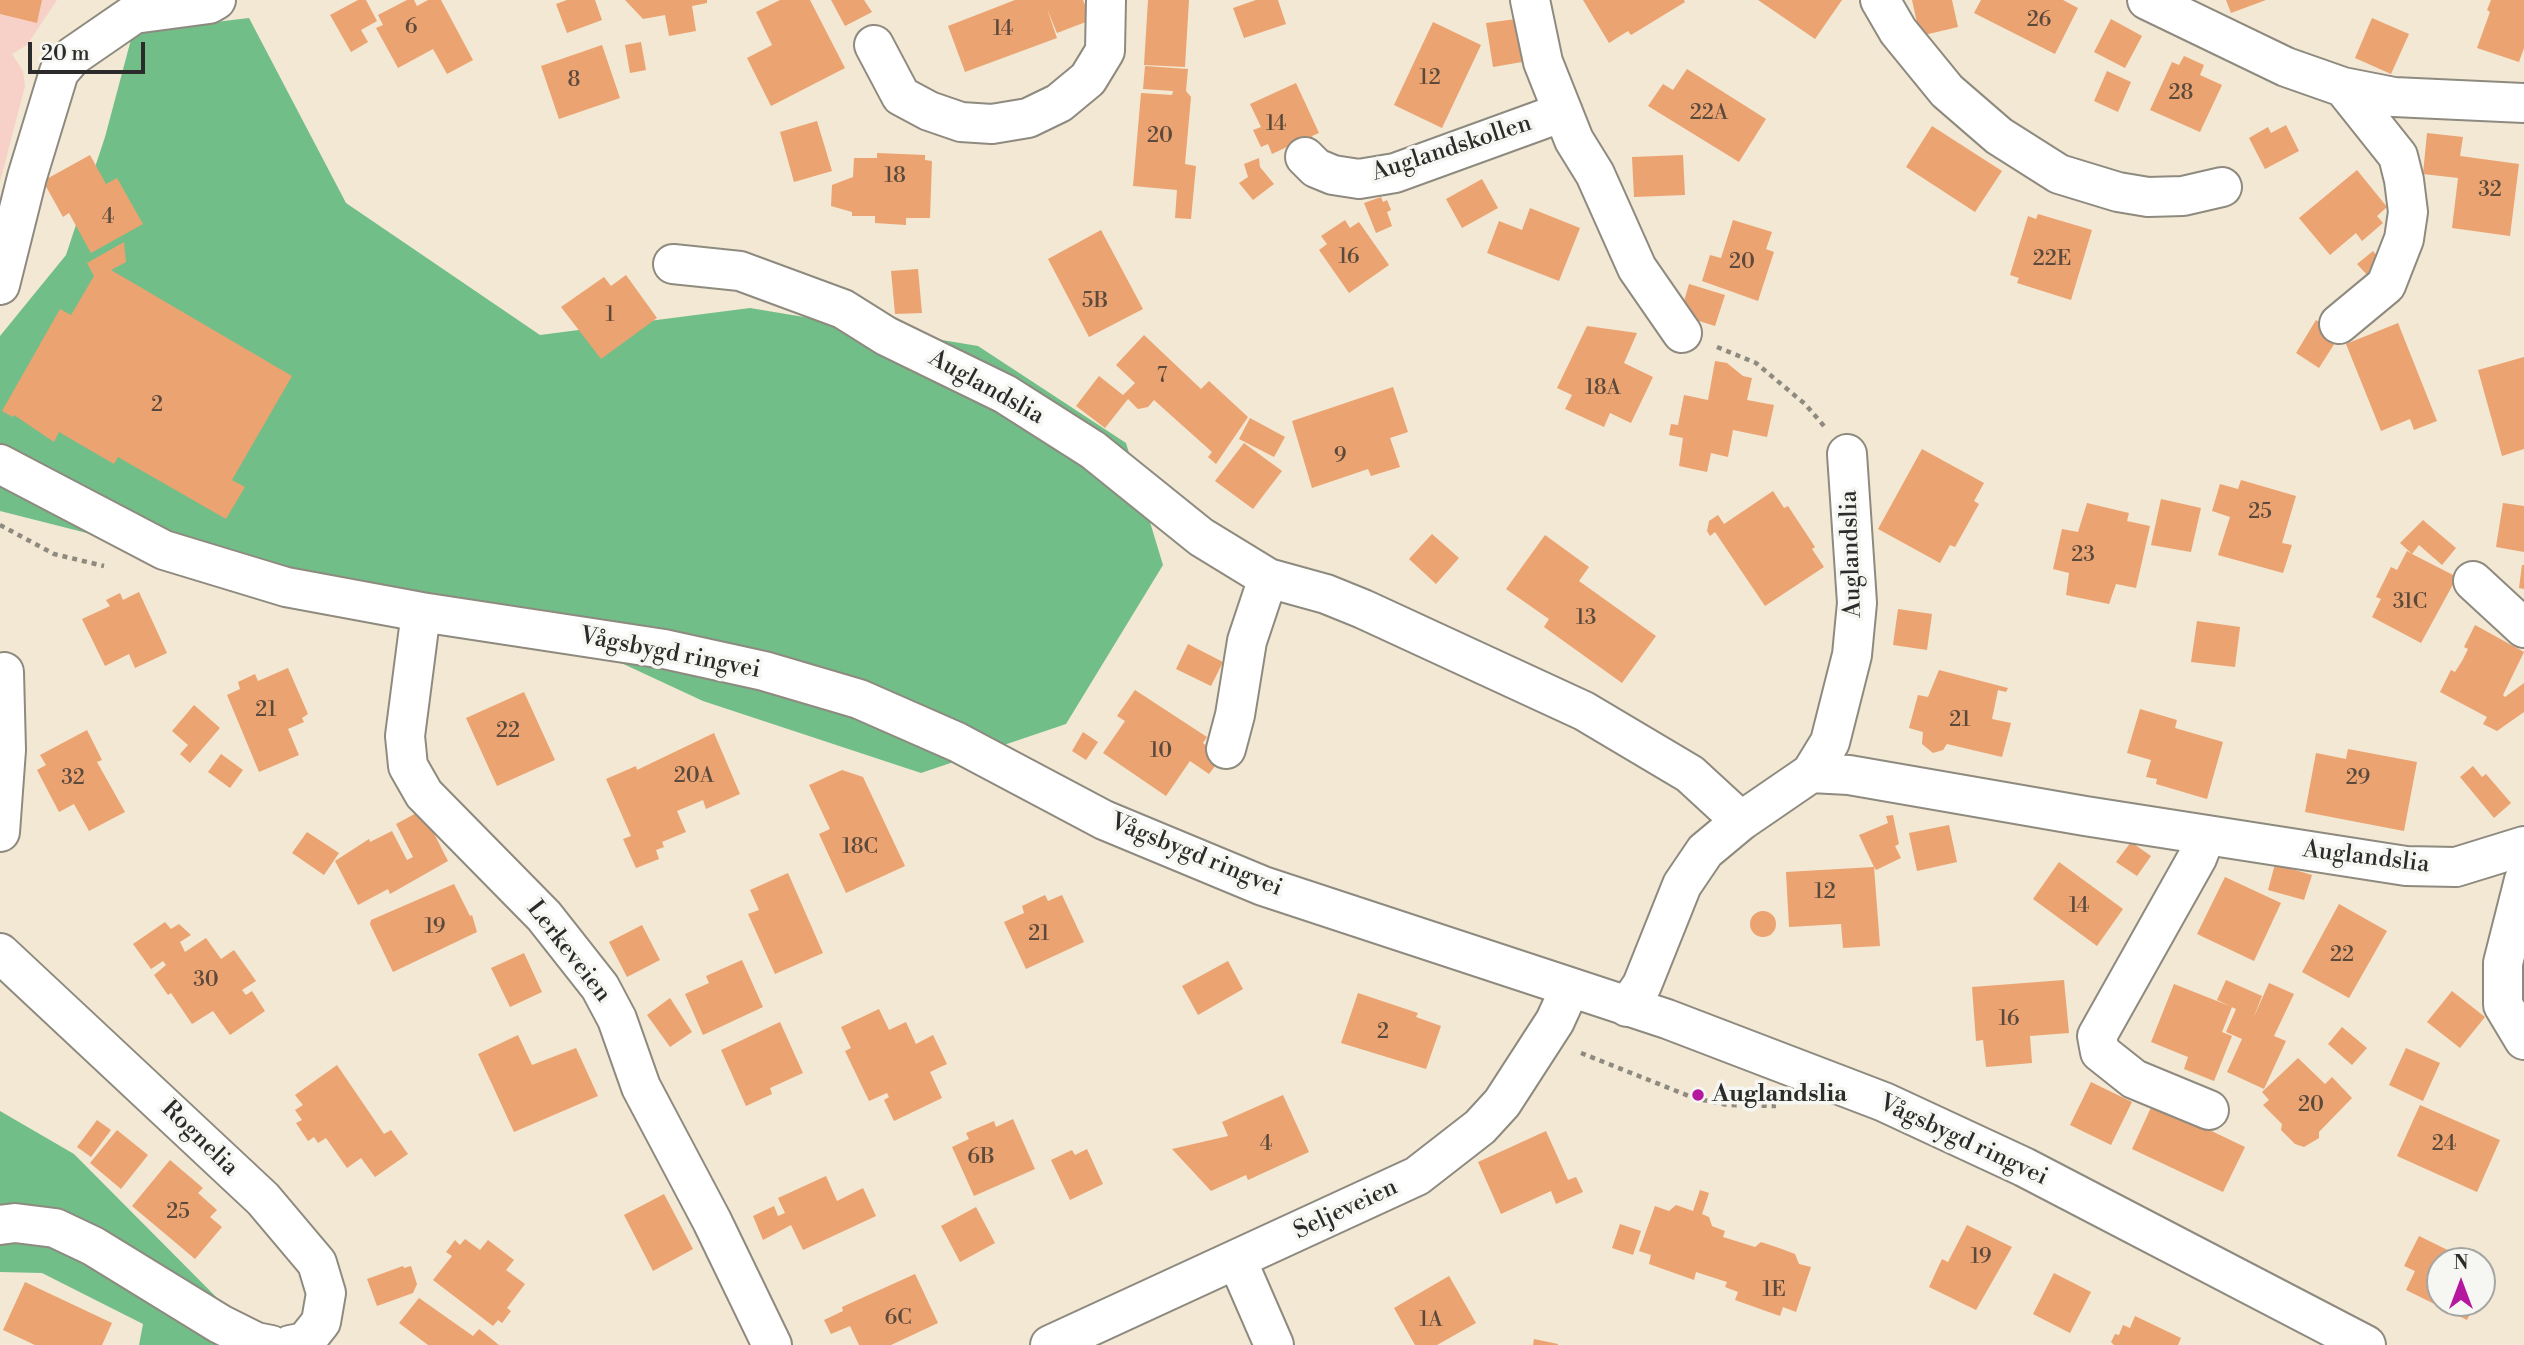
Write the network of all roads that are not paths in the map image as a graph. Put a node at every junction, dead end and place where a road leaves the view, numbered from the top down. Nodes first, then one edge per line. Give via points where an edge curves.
1 (216, 0) edge
2 (1107, 0) edge
3 (1530, 0) edge
4 (1880, 0) edge
5 (2147, 0) edge
6 (874, 45) dead end
7 (2343, 87) junction
8 (2524, 103) edge
9 (1563, 112) junction
10 (1305, 157) dead end
11 (2222, 187) dead end
12 (673, 264) dead end
13 (0, 285) edge
14 (2339, 324) dead end
15 (1682, 333) road end
16 (1847, 454) road end
17 (0, 464) edge
18 (1268, 578) junction
19 (2473, 581) dead end
20 (421, 612) junction
21 (2524, 628) edge
22 (4, 672) dead end
23 (1226, 749) dead end
24 (1811, 773) junction
25 (1741, 821) junction
26 (0, 832) edge
27 (2206, 835) junction
28 (2524, 846) edge
29 (2524, 880) edge
30 (0, 953) edge
31 (1570, 988) junction
32 (1627, 1007) junction
33 (2524, 1040) edge
34 (2209, 1110) dead end
35 (0, 1224) edge
36 (1237, 1260) junction
37 (271, 1345) edge
38 (290, 1345) edge
39 (772, 1345) edge
40 (1050, 1345) edge
41 (1274, 1345) edge
42 (2365, 1345) edge

1 - 13 street via 134,14 73,56 59,72
2 - 6 street via 1105,51 1088,79 1059,103 1028,118 992,124 961,122 929,111 901,96
3 - 9 street, Auglandskollen via 1543,62
4 - 11 street via 1898,31 1947,91 1999,136 2059,174 2148,197 2183,196
5 - 7 street via 2286,67
7 - 8 street via 2394,97
7 - 14 street via 2398,156 2408,212 2404,239 2386,285
9 - 10 street, Auglandskollen via 1395,173 1359,179 1332,175
9 - 15 street, Auglandskollen via 1637,268
12 - 18 street, Auglandslia via 740,271 843,309 886,336 1005,394 1093,450 1201,537
16 - 24 street, Auglandslia via 1857,603 1852,655 1830,742
17 - 20 street, Vågsbygd ringvei via 164,550 286,587
18 - 23 street via 1247,641
18 - 25 street, Auglandslia via 1363,609 1584,711 1690,774
19 - 21 street
20 - 31 street, Vågsbygd ringvei via 664,649 764,671 859,699 957,742 1104,820 1263,886
20 - 39 street, Lerkeveien via 405,736 408,766 424,794 544,916 600,987 617,1018 641,1087
22 - 26 street via 6,750
24 - 25 street, Auglandslia
24 - 27 street, Auglandslia
25 - 32 street, Auglandslia via 1705,851 1682,885 1642,985
27 - 28 street, Auglandslia via 2406,866 2456,867
27 - 34 street via 2097,1036 2100,1052 2134,1079
29 - 33 street via 2503,963 2504,1005
30 - 38 street, Rognelia via 263,1199 317,1263 326,1293 321,1322 305,1342
31 - 32 street, Vågsbygd ringvei
31 - 36 street, Seljeveien via 1502,1103 1480,1127 1418,1177
32 - 42 street, Vågsbygd ringvei via 1884,1102 2024,1167
35 - 37 street via 55,1228 93,1246 220,1324
36 - 40 street, Seljeveien
36 - 41 street

